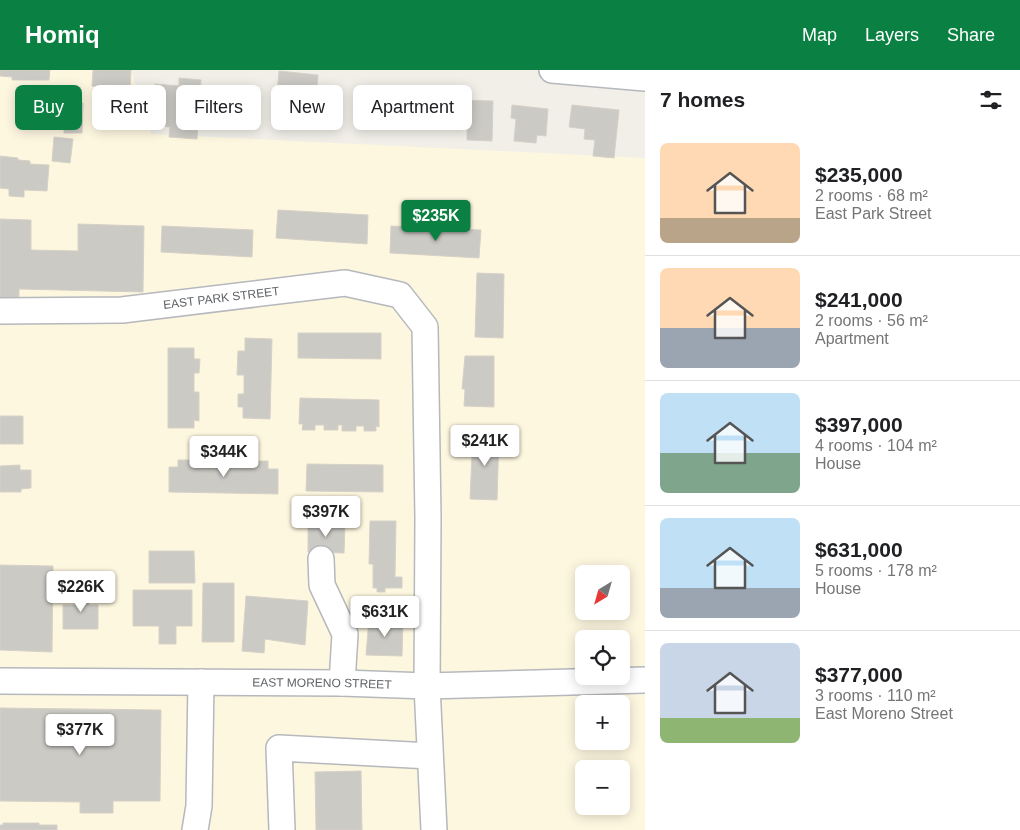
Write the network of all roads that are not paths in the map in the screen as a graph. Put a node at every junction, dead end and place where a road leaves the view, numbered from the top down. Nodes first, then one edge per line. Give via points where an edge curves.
1 (552, 70) edge
2 (645, 78) edge
3 (0, 311) edge
4 (321, 559) dead end
5 (645, 680) edge
6 (0, 681) edge
7 (201, 682) junction
8 (342, 684) junction
9 (427, 686) junction
10 (430, 756) junction
11 (195, 830) edge
12 (282, 830) edge
13 (434, 830) edge

1 - 2 street
3 - 9 street, EAST PARK STREET via 122,310 345,283 400,295 425,327
4 - 8 street via 322,585 345,634
5 - 9 street, EAST MORENO STREET
6 - 7 street, EAST MORENO STREET
7 - 8 street, EAST MORENO STREET
7 - 11 street via 199,806
8 - 9 street, EAST MORENO STREET
9 - 10 street
10 - 12 street via 279,748
10 - 13 street

